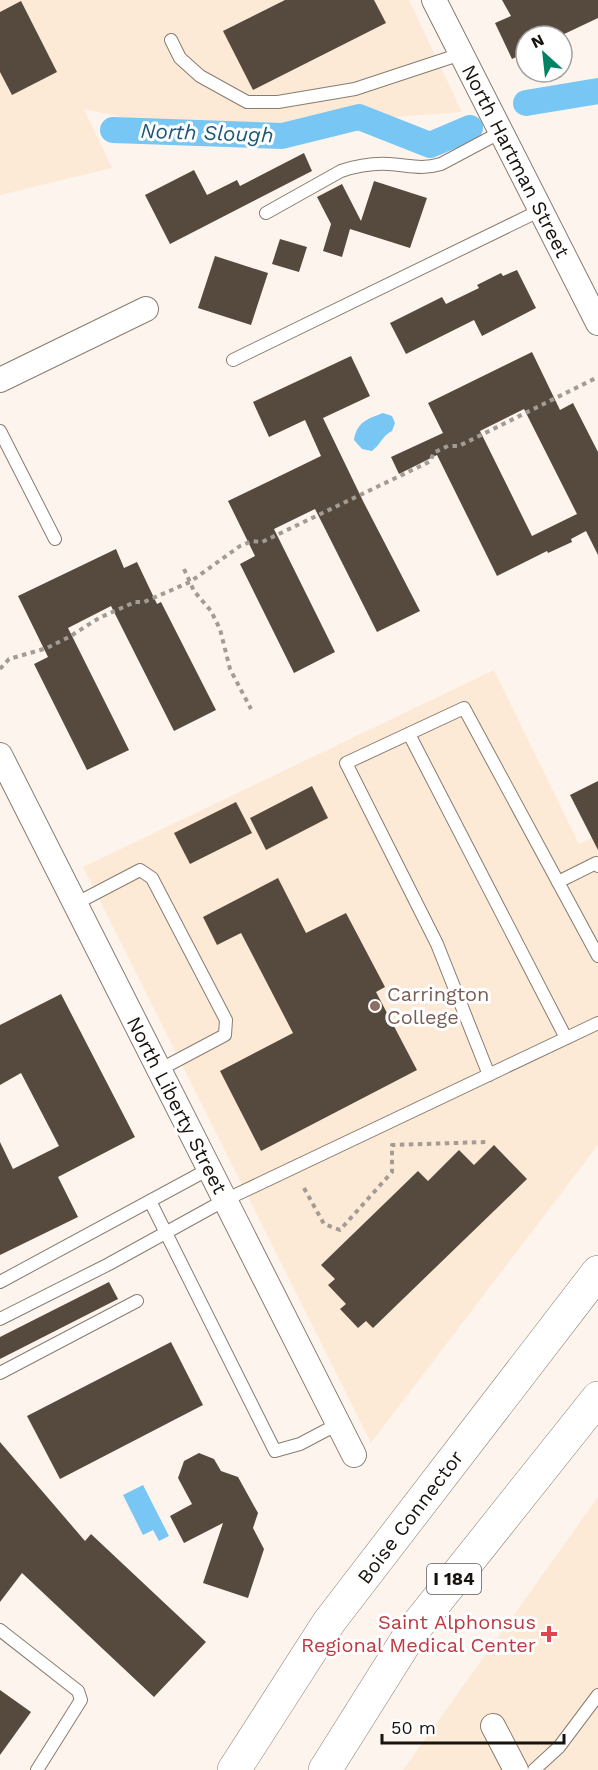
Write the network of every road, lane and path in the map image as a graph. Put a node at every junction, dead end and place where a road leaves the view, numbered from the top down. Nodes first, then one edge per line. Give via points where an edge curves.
1 (436, 1) edge
2 (171, 40) dead end
3 (461, 54) junction
4 (501, 132) junction
5 (541, 210) junction
6 (266, 213) dead end
7 (146, 309) dead end
8 (598, 323) edge
9 (233, 360) dead end
10 (598, 377) edge
11 (0, 380) edge
12 (0, 430) edge
13 (55, 539) dead end
14 (184, 569) dead end
15 (190, 582) junction
16 (0, 669) edge
17 (251, 709) dead end
18 (409, 734) junction
19 (0, 755) edge
20 (598, 866) edge
21 (558, 882) junction
22 (75, 904) junction
23 (598, 956) edge
24 (598, 1023) edge
25 (566, 1038) junction
26 (159, 1070) junction
27 (489, 1075) junction
28 (487, 1142) dead end
29 (209, 1169) junction
30 (304, 1188) dead end
31 (225, 1200) junction
32 (150, 1201) junction
33 (166, 1233) junction
34 (598, 1272) edge
35 (0, 1282) edge
36 (137, 1301) dead end
37 (0, 1319) edge
38 (0, 1373) edge
39 (598, 1398) edge
40 (338, 1424) junction
41 (354, 1455) dead end
42 (0, 1630) edge
43 (598, 1695) edge
44 (493, 1726) dead end
45 (37, 1770) edge
46 (234, 1770) edge
47 (326, 1770) edge
48 (516, 1770) edge
49 (534, 1770) edge

1 - 3 street, North Hartman Street
2 - 3 lane via 180,58 200,76 247,102 278,102 355,89
3 - 4 street, North Hartman Street
4 - 5 street, North Hartman Street
4 - 6 lane via 431,167 377,164 341,171
5 - 8 street, North Hartman Street
5 - 9 lane
7 - 11 street
10 - 15 path via 459,446 433,453 431,461 262,542 240,546
12 - 13 lane
14 - 15 path
15 - 16 path via 99,618 47,648 9,659
15 - 17 path via 220,629 230,669
18 - 21 lane via 464,708
18 - 25 lane
18 - 27 lane via 346,763 437,944
19 - 22 street, North Liberty Street
20 - 21 lane via 596,863
21 - 23 lane
22 - 26 street, North Liberty Street
22 - 26 lane via 140,870 152,878 221,1010 226,1020 225,1035
24 - 25 lane
25 - 27 lane
26 - 29 street, North Liberty Street
27 - 31 lane
28 - 30 path via 392,1145 392,1172 340,1230 324,1224
29 - 31 street, North Liberty Street
29 - 32 lane
31 - 33 lane
31 - 40 street, North Liberty Street
32 - 33 lane
32 - 35 lane
33 - 37 lane
33 - 40 lane via 275,1450 300,1444
34 - 46 highway, Boise Connector via 329,1622
36 - 38 lane
39 - 47 highway, I 184 via 411,1633
40 - 41 street, North Liberty Street
42 - 45 lane via 78,1691 81,1700
43 - 49 lane via 559,1746
44 - 48 street

